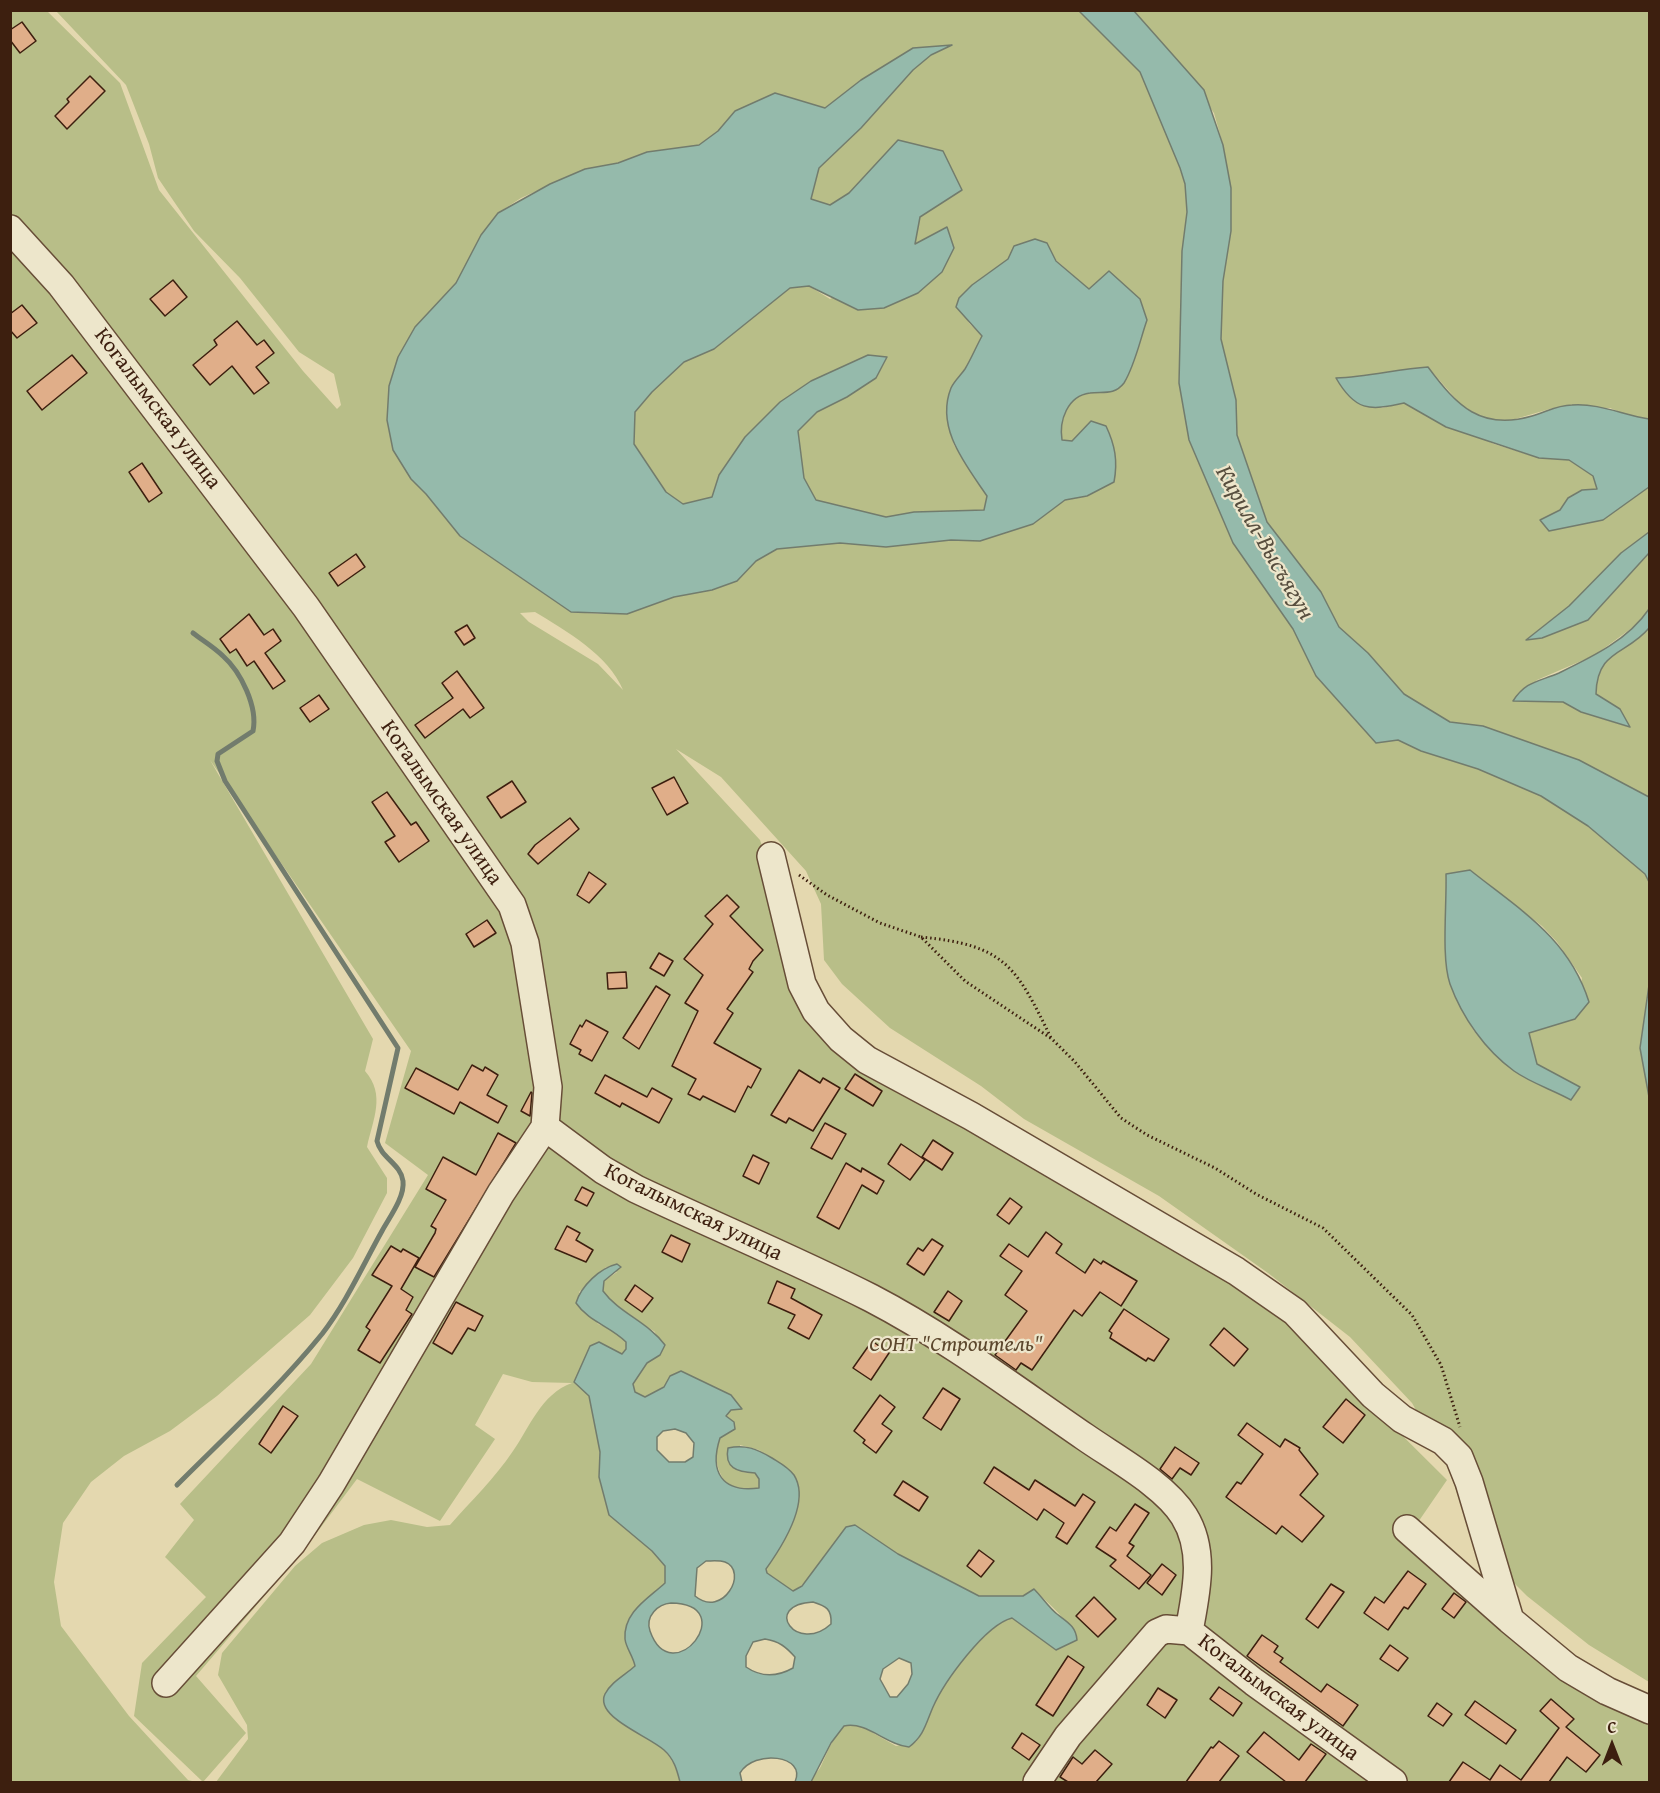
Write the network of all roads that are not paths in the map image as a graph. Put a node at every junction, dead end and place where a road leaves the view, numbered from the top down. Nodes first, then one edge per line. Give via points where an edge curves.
1 (10, 229) edge
2 (771, 856) road end
3 (545, 1127) junction
4 (1407, 1529) dead end
5 (1510, 1620) junction
6 (1189, 1631) junction
7 (166, 1683) dead end
8 (1650, 1710) edge
9 (1036, 1782) edge
10 (1393, 1782) edge

1 - 3 street, Когалымская улица via 61,285 306,607 512,905 525,943 548,1087
2 - 5 street via 802,984 816,1011 841,1039 867,1060 1236,1271 1295,1312 1373,1395 1394,1413 1443,1441 1459,1457
3 - 6 street, Когалымская улица via 636,1189 871,1298 919,1326 1146,1479 1184,1515 1193,1536 1198,1560 1197,1585
3 - 7 street via 501,1193 292,1543
4 - 5 street
5 - 8 street via 1569,1668
6 - 9 street via 1166,1629 1157,1633 1068,1736
6 - 10 street, Когалымская улица

